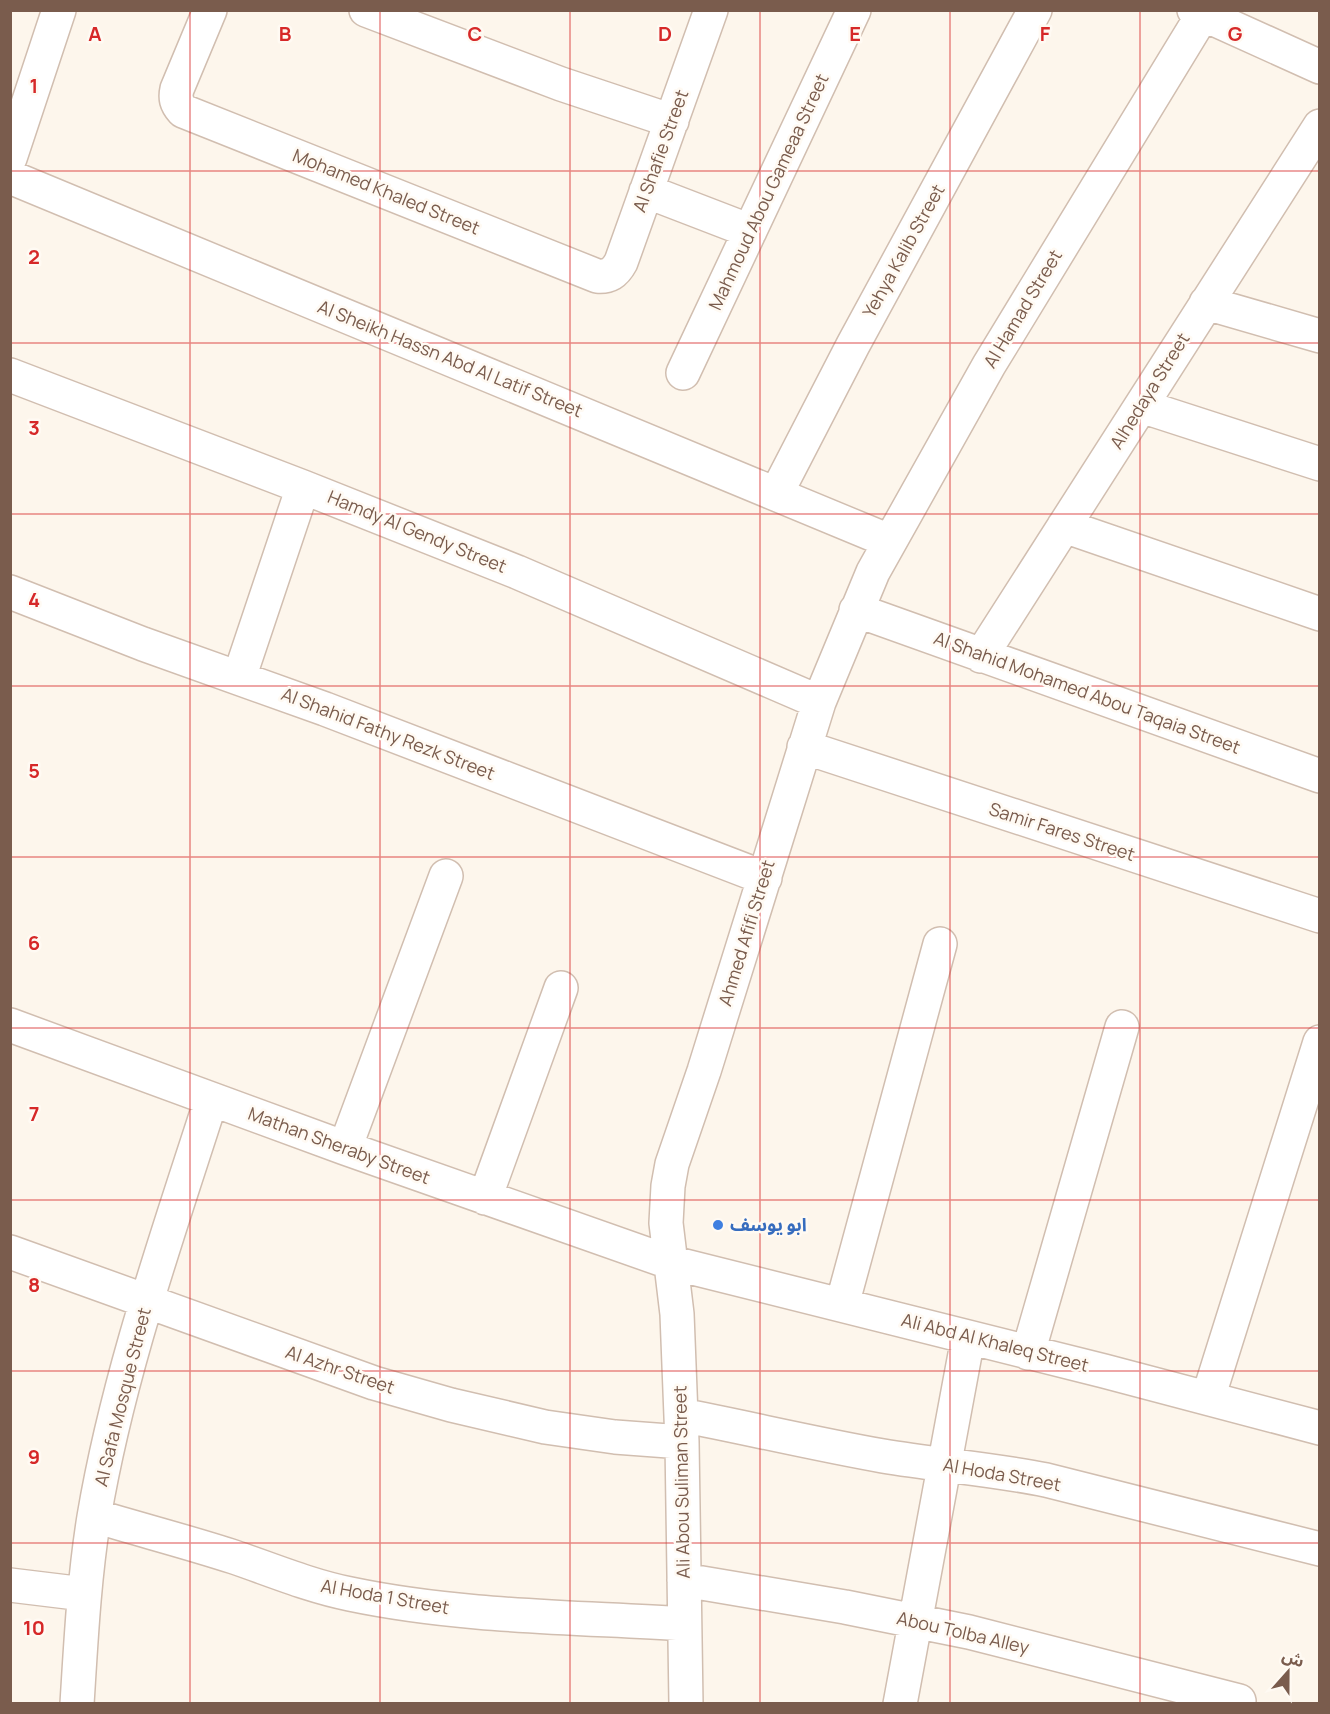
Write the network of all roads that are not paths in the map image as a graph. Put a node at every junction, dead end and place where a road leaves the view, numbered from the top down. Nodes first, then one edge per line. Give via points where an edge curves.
1 (59, 10) edge
2 (210, 10) edge
3 (366, 10) edge
4 (711, 10) edge
5 (854, 10) edge
6 (1035, 10) edge
7 (1199, 12) edge
8 (1320, 68) edge
9 (672, 121) junction
10 (1320, 126) edge
11 (10, 158) edge
12 (10, 177) edge
13 (646, 191) junction
14 (750, 231) junction
15 (597, 276) joint
16 (1206, 303) junction
17 (1320, 336) edge
18 (683, 373) dead end
19 (10, 375) edge
20 (1141, 406) junction
21 (1320, 464) edge
22 (303, 487) junction
23 (776, 494) junction
24 (1064, 526) junction
25 (889, 541) junction
26 (10, 592) edge
27 (856, 610) junction
28 (1320, 614) edge
29 (981, 656) junction
30 (239, 678) junction
31 (819, 702) junction
32 (804, 747) junction
33 (1320, 776) edge
34 (446, 876) dead end
35 (765, 878) junction
36 (1320, 916) edge
37 (940, 944) dead end
38 (561, 988) dead end
39 (10, 1025) edge
40 (1122, 1027) dead end
41 (1320, 1042) edge
42 (211, 1100) junction
43 (345, 1148) junction
44 (485, 1198) junction
45 (10, 1252) edge
46 (669, 1262) junction
47 (147, 1302) junction
48 (842, 1305) junction
49 (968, 1338) junction
50 (1028, 1353) junction
51 (1208, 1398) junction
52 (682, 1428) junction
53 (1320, 1428) edge
54 (944, 1464) junction
55 (94, 1516) junction
56 (1320, 1549) edge
57 (684, 1580) junction
58 (10, 1585) edge
59 (84, 1594) junction
60 (916, 1621) junction
61 (684, 1624) junction
62 (1239, 1701) dead end
63 (77, 1704) edge
64 (686, 1704) edge
65 (900, 1704) edge

1 - 11 street
2 - 15 street, Mohamed Khaled Street via 177,89 177,105 183,111
3 - 9 street via 550,80
4 - 9 street, Al Shafie Street
5 - 14 street, Mahmoud Abou Gameaa Street
6 - 23 street, Yehya Kalib Street
7 - 8 street
7 - 25 street, Al Hamad Street via 989,364
9 - 13 street, Al Shafie Street
10 - 16 street, Alhedaya Street
12 - 23 street, Al Sheikh Hassn Abd Al Latif Street
13 - 14 street
13 - 15 street, Al Shafie Street via 617,269 605,277
14 - 18 street, Mahmoud Abou Gameaa Street
16 - 17 street
16 - 20 street, Alhedaya Street
19 - 22 street, Hamdy Al Gendy Street
20 - 21 street
20 - 24 street, Alhedaya Street
22 - 30 street
22 - 31 street, Hamdy Al Gendy Street via 517,572
23 - 25 street, Al Sheikh Hassn Abd Al Latif Street
24 - 28 street
24 - 29 street, Alhedaya Street
25 - 27 street, Al Hamad Street
26 - 30 street, Al Shahid Fathy Rezk Street
27 - 29 street, Al Shahid Mohamed Abou Taqaia Street
27 - 31 street, Ahmed Afifi Street
29 - 33 street, Al Shahid Mohamed Abou Taqaia Street
30 - 35 street, Al Shahid Fathy Rezk Street
31 - 32 street, Ahmed Afifi Street
32 - 35 street, Ahmed Afifi Street
32 - 36 street, Samir Fares Street
34 - 43 street
35 - 46 street, Ahmed Afifi Street via 672,1164 666,1207
37 - 48 street
38 - 44 street
39 - 42 street, Mathan Sheraby Street
40 - 50 street
41 - 51 street
42 - 43 street, Mathan Sheraby Street
42 - 47 street, Al Safa Mosque Street
43 - 44 street, Mathan Sheraby Street
44 - 46 street, Mathan Sheraby Street
45 - 47 street, Al Azhr Street
46 - 48 street, Ali Abd Al Khaleq Street
46 - 52 street, Ali Abou Suliman Street via 677,1314
47 - 52 street, Al Azhr Street via 374,1383 451,1406 545,1427 615,1437
47 - 55 street, Al Safa Mosque Street
48 - 49 street, Ali Abd Al Khaleq Street
49 - 50 street, Ali Abd Al Khaleq Street
49 - 54 street
50 - 51 street, Ali Abd Al Khaleq Street
51 - 53 street, Ali Abd Al Khaleq Street
52 - 54 street, Al Hoda Street
52 - 57 street, Ali Abou Suliman Street
54 - 56 street, Al Hoda Street via 1046,1480
54 - 60 street
55 - 59 street, Al Safa Mosque Street
55 - 61 street, Al Hoda 1 Street via 348,1594 408,1605
57 - 60 street, Abou Tolba Alley
57 - 61 street, Ali Abou Suliman Street
58 - 59 street
59 - 63 street, Al Safa Mosque Street
60 - 62 street, Abou Tolba Alley
60 - 65 street
61 - 64 street, Ali Abou Suliman Street

